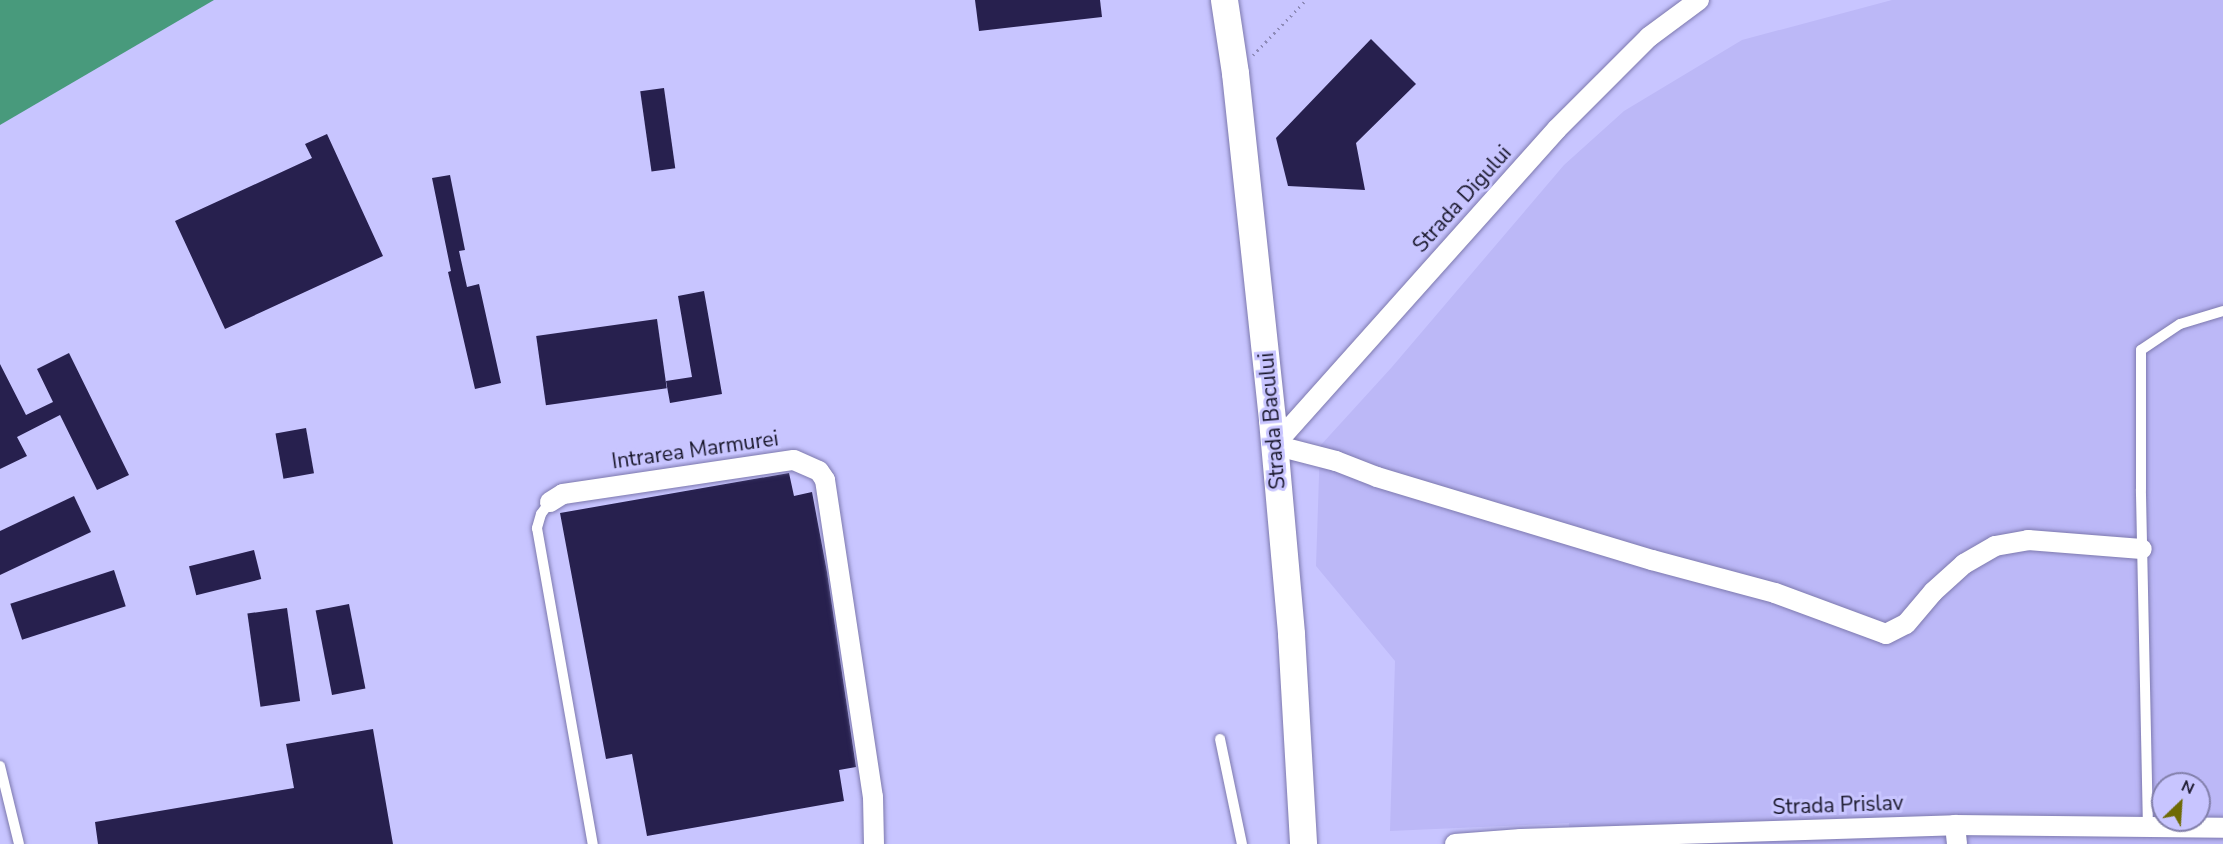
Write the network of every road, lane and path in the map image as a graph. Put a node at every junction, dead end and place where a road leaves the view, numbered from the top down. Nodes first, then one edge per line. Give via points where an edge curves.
1 (1224, 0) edge
2 (1306, 0) edge
3 (1699, 0) edge
4 (1235, 73) junction
5 (2223, 311) edge
6 (1274, 445) junction
7 (550, 502) joint
8 (2142, 549) junction
9 (1220, 739) dead end
10 (0, 766) edge
11 (2223, 828) edge
12 (2148, 829) junction
13 (1956, 835) edge
14 (19, 844) edge
15 (593, 844) edge
16 (874, 844) edge
17 (1242, 844) edge
18 (1303, 844) edge
19 (1455, 844) edge

1 - 4 street, Strada Bacului
2 - 4 path
3 - 6 street, Strada Digului via 1649,37 1557,129
4 - 6 street, Strada Bacului
5 - 8 lane via 2180,324 2141,350
6 - 8 street via 1336,460 1377,477 1775,593 1886,634 1906,624 1964,564 1995,546 2028,540
6 - 18 street, Strada Bacului via 1291,634
7 - 15 lane, Intrarea Marmurei via 537,528
7 - 16 street, Intrarea Marmurei via 563,494 794,460 819,471 825,480 871,786
8 - 12 lane
9 - 17 lane
10 - 14 lane
11 - 12 street, Strada Prislav
12 - 13 street, Strada Prislav
13 - 19 street, Strada Prislav via 1533,839

